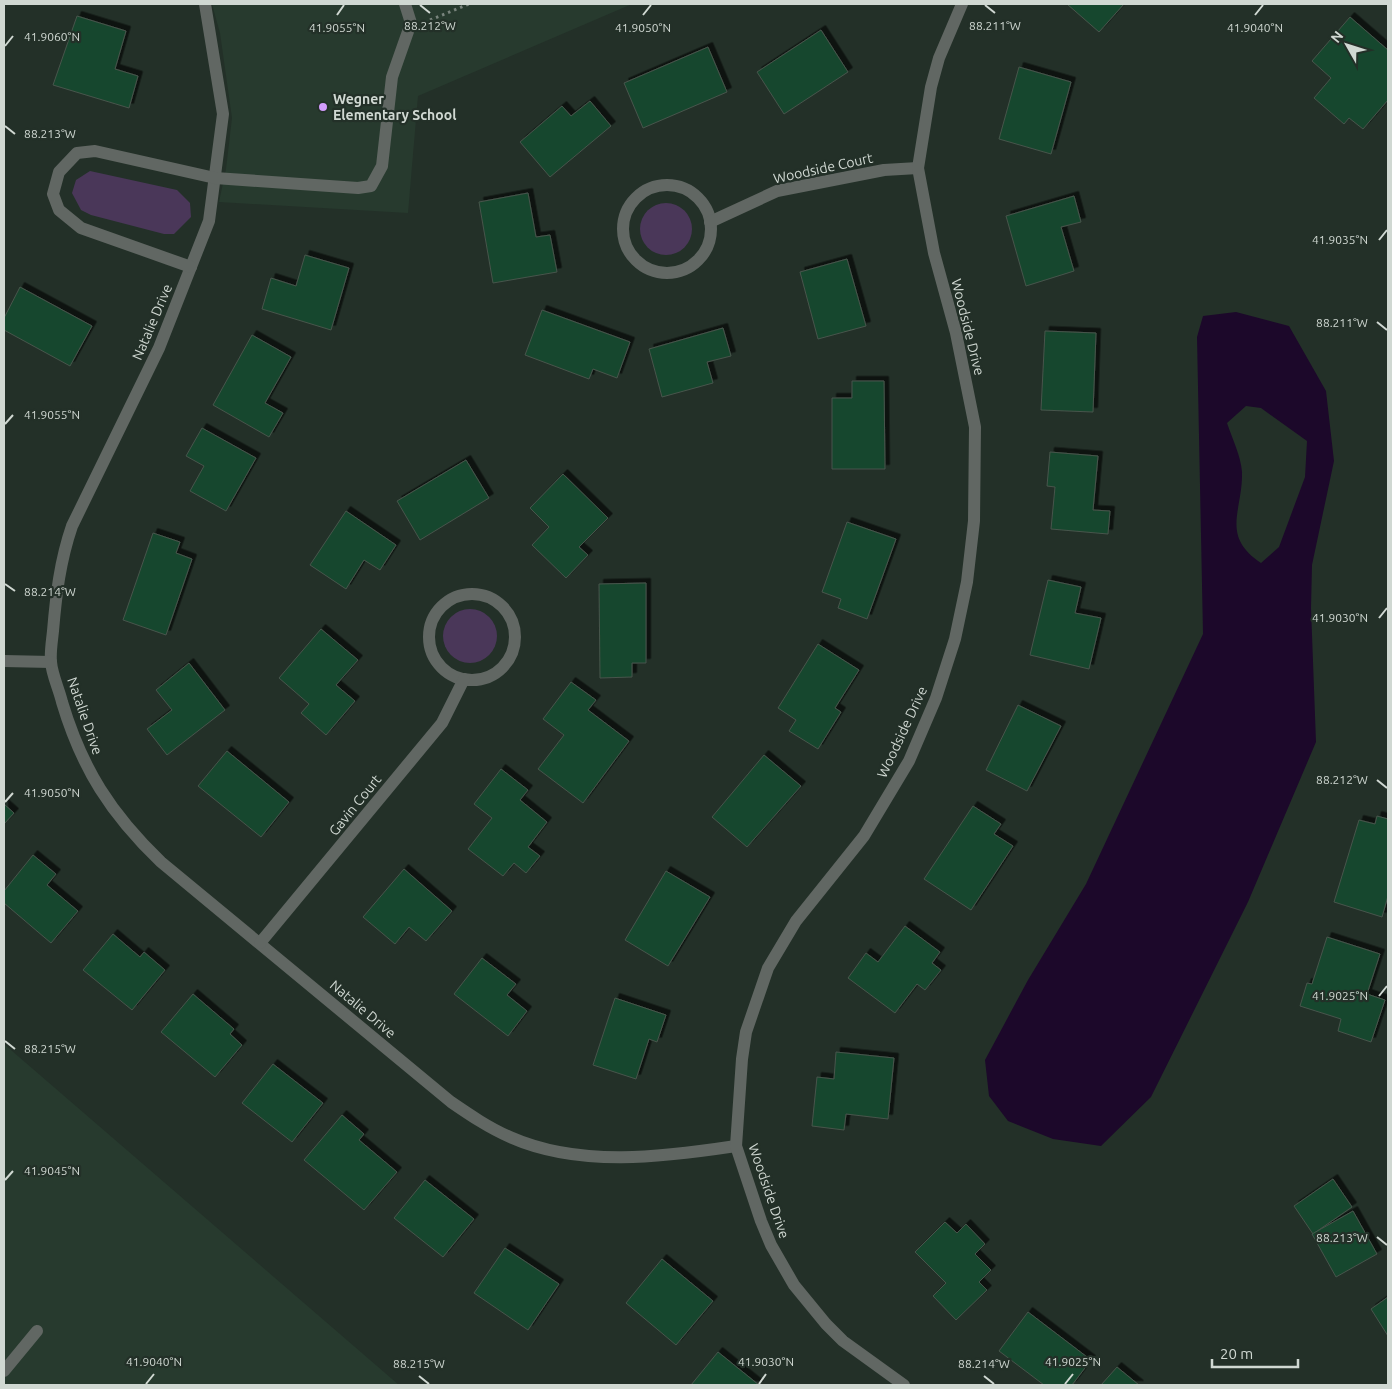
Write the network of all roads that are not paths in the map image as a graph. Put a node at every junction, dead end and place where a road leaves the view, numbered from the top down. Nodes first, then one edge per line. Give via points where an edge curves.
1 (205, 4) edge
2 (405, 4) edge
3 (962, 4) edge
4 (918, 168) junction
5 (215, 178) junction
6 (710, 222) junction
7 (191, 266) junction
8 (4, 661) edge
9 (51, 662) junction
10 (464, 679) junction
11 (260, 943) junction
12 (736, 1146) junction
13 (37, 1331) dead end
14 (4, 1371) edge
15 (904, 1385) edge

1 - 5 street, Natalie Drive via 223,114
2 - 5 street via 411,23 392,78 382,166 371,186 358,188
3 - 4 street, Woodside Drive via 935,72
4 - 6 street, Woodside Court via 884,170 777,191
4 - 12 street, Woodside Drive via 934,253 956,333 975,427 974,521 967,582 955,639 936,698 909,761 864,836 796,921 768,968 746,1032
5 - 7 street, Natalie Drive via 209,221
5 - 7 street via 95,151 78,153 60,172 53,194 59,210 81,228
6 - 6 street via 705,206 694,194 680,187 664,185 648,189 635,198 626,212 625,244 646,268 662,273 678,272 693,265 703,253 710,238
7 - 9 street, Natalie Drive via 159,348 72,526 64,549 56,594
8 - 9 street
9 - 11 street, Natalie Drive via 79,753 114,813 161,862
10 - 10 street via 451,674 437,660 430,642 430,628 443,605 467,594 481,594 493,599 507,613 515,631 514,645 510,657 490,676
10 - 11 street, Gavin Court via 442,723
11 - 12 street, Natalie Drive via 451,1102 511,1138 579,1156 676,1155
12 - 15 street, Woodside Drive via 771,1245 794,1285 844,1341
13 - 14 street

